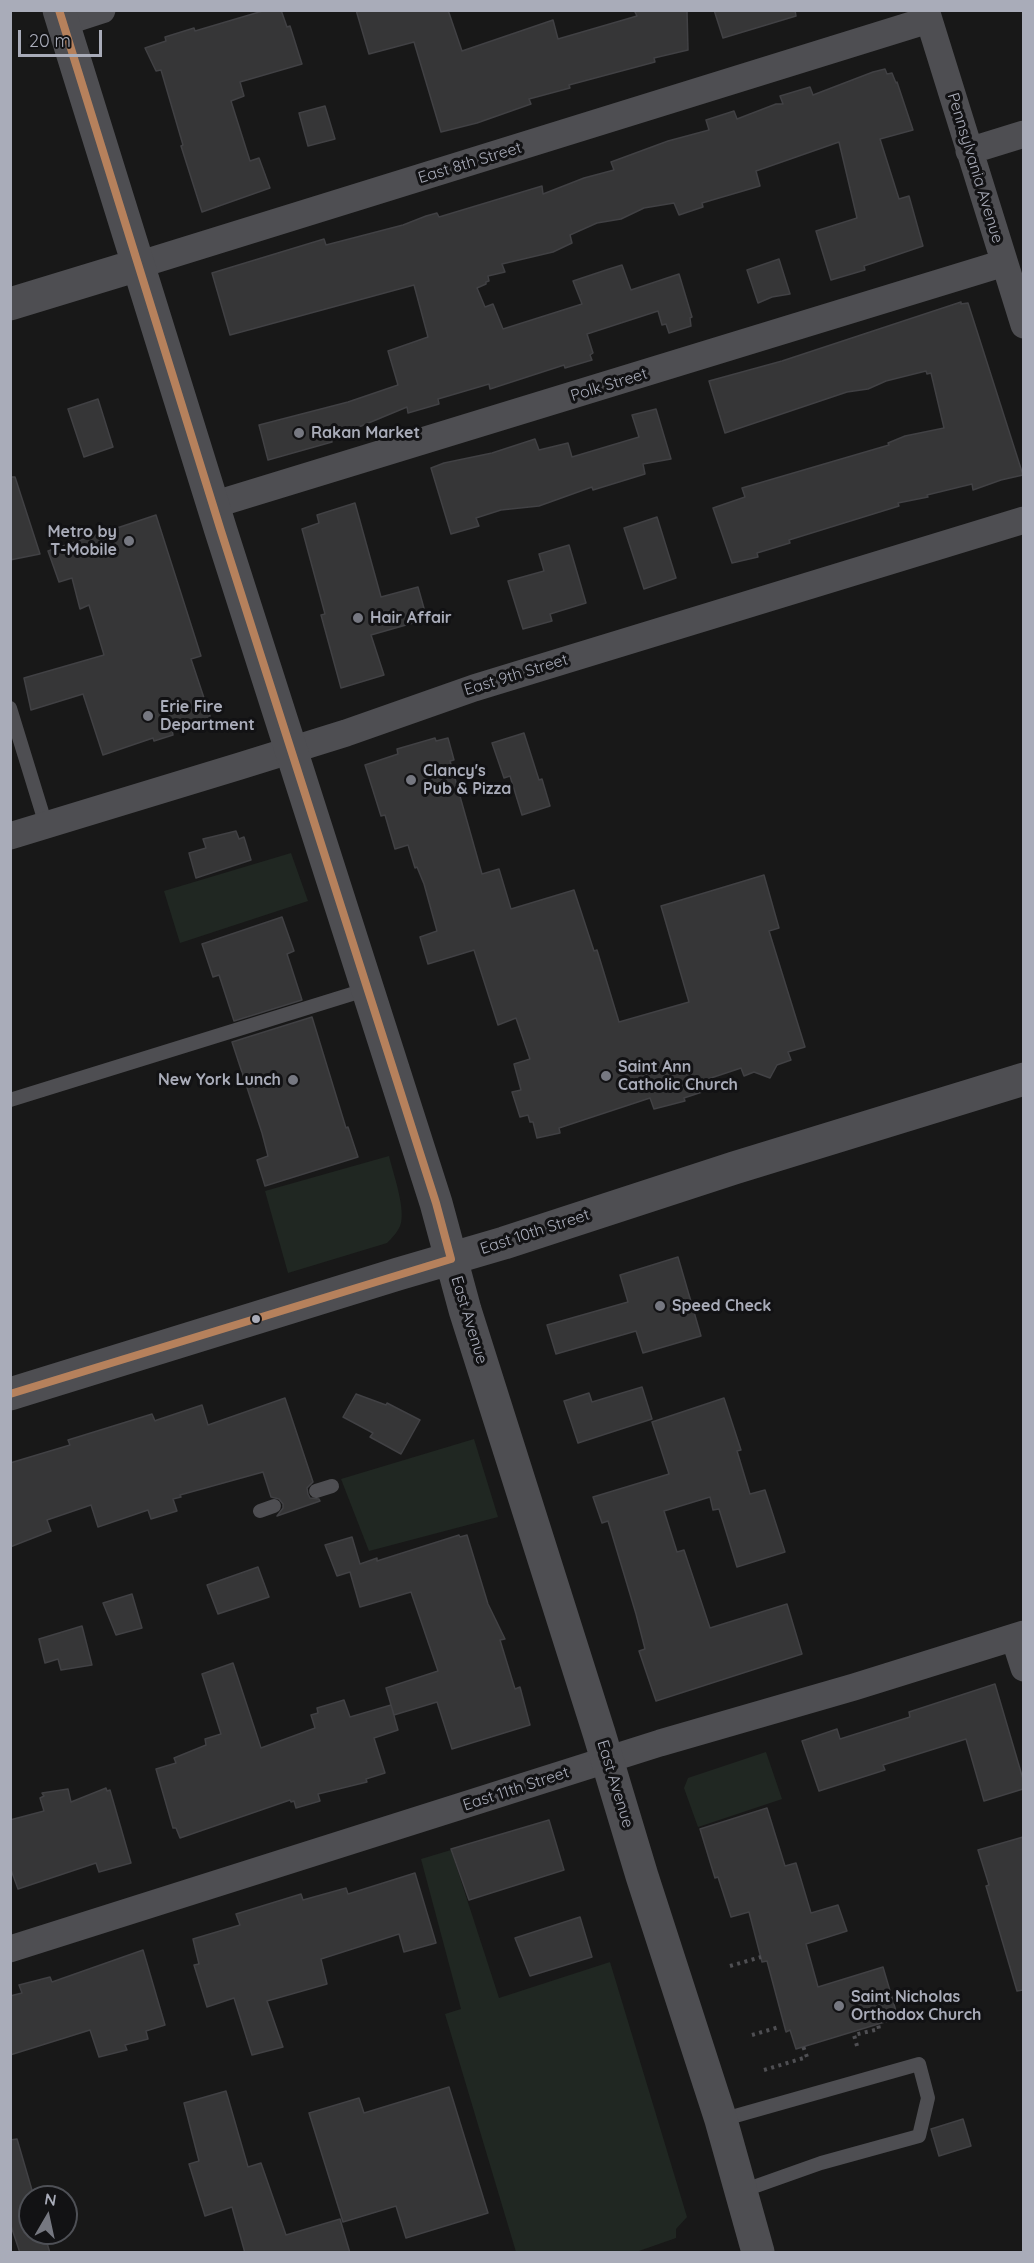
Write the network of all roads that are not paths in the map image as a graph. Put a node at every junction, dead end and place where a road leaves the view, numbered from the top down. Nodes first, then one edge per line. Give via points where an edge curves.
1 (102, 10) edge
2 (927, 15) edge
3 (60, 16) edge
4 (1023, 134) edge
5 (969, 151) junction
6 (1004, 263) junction
7 (138, 264) junction
8 (10, 304) edge
9 (1023, 325) edge
10 (213, 505) junction
11 (1023, 520) edge
12 (10, 708) edge
13 (291, 750) junction
14 (46, 825) junction
15 (10, 836) edge
16 (368, 989) junction
17 (1023, 1079) edge
18 (10, 1100) edge
19 (451, 1259) junction
20 (10, 1394) edge
21 (332, 1486) dead end
22 (316, 1491) dead end
23 (274, 1506) dead end
24 (260, 1511) dead end
25 (1019, 1636) edge
26 (1023, 1668) edge
27 (607, 1760) junction
28 (10, 1949) edge
29 (721, 2120) junction
30 (742, 2191) junction
31 (758, 2253) edge

1 - 3 street
2 - 5 street, Pennsylvania Avenue
2 - 7 street, East 8th Street
3 - 7 street, East Avenue
4 - 5 street
5 - 6 street, Pennsylvania Avenue
6 - 9 street, Pennsylvania Avenue
6 - 10 street, Polk Street
7 - 8 street, East 8th Street
7 - 10 street, East Avenue
10 - 13 street, East Avenue
11 - 13 street, East 9th Street via 485,684
12 - 14 lane
13 - 14 street, East 9th Street
13 - 16 street, East Avenue
14 - 15 street, East 9th Street
16 - 18 lane
16 - 19 street, East Avenue
17 - 19 street, East 10th Street
19 - 20 street, East 10th Street
19 - 27 street, East Avenue
21 - 22 lane
23 - 24 lane
25 - 26 street
25 - 27 street, East 11th Street
27 - 28 street, East 11th Street
27 - 29 street, East Avenue
29 - 30 street, East Avenue
29 - 30 lane via 919,2064 928,2098 919,2136 821,2163
30 - 31 street, East Avenue

